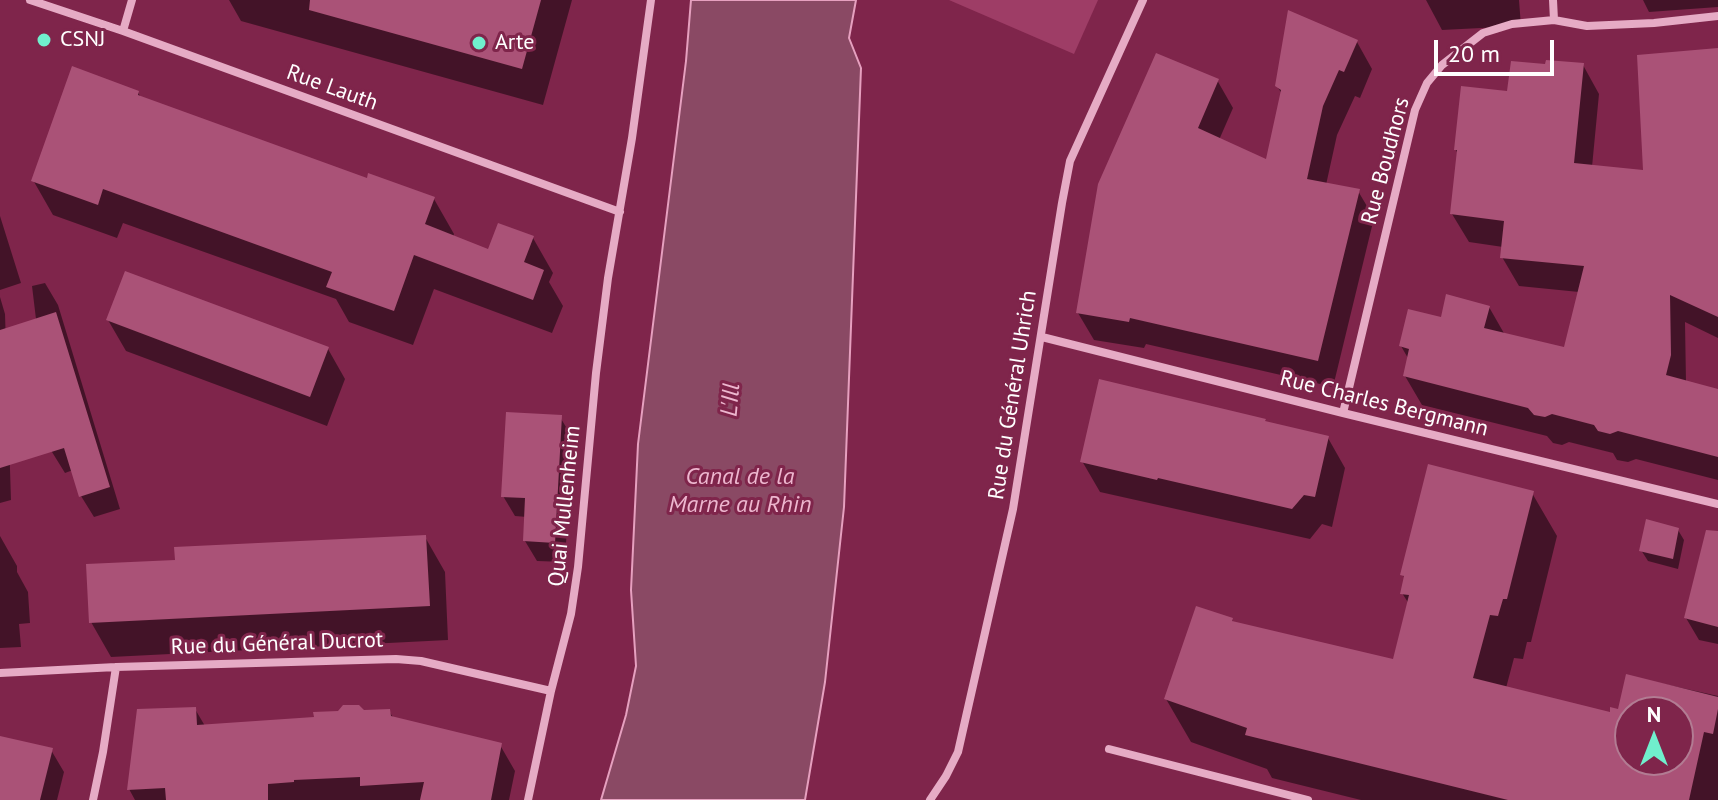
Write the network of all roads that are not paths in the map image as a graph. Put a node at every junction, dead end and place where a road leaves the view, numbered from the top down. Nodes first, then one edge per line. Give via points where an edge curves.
1 (30, 0) edge
2 (132, 0) edge
3 (651, 0) edge
4 (1143, 0) edge
5 (1553, 0) edge
6 (1718, 16) edge
7 (1554, 20) junction
8 (123, 31) junction
9 (620, 212) junction
10 (1042, 337) junction
11 (1343, 413) junction
12 (1718, 504) edge
13 (116, 667) junction
14 (0, 673) edge
15 (551, 691) junction
16 (1109, 749) dead end
17 (93, 800) edge
18 (528, 800) edge
19 (930, 800) edge
20 (1308, 800) edge

1 - 8 street, Rue Lauth
2 - 8 street
3 - 9 street, Quai Mullenheim
4 - 10 street, Rue du Général Uhrich via 1070,161
5 - 7 street
6 - 7 street, Rue Boudhors via 1587,26
7 - 11 street, Rue Boudhors via 1483,33 1427,83 1415,110
8 - 9 street, Rue Lauth
9 - 15 street, Quai Mullenheim via 596,373 578,567
10 - 11 street, Rue Charles Bergmann
10 - 19 street, Rue du Général Uhrich via 1013,509 958,752
11 - 12 street, Rue Charles Bergmann
13 - 14 street, Rue du Général Ducrot
13 - 15 street, Rue du Général Ducrot via 396,659
13 - 17 street
15 - 18 street, Quai Mullenheim
16 - 20 street

